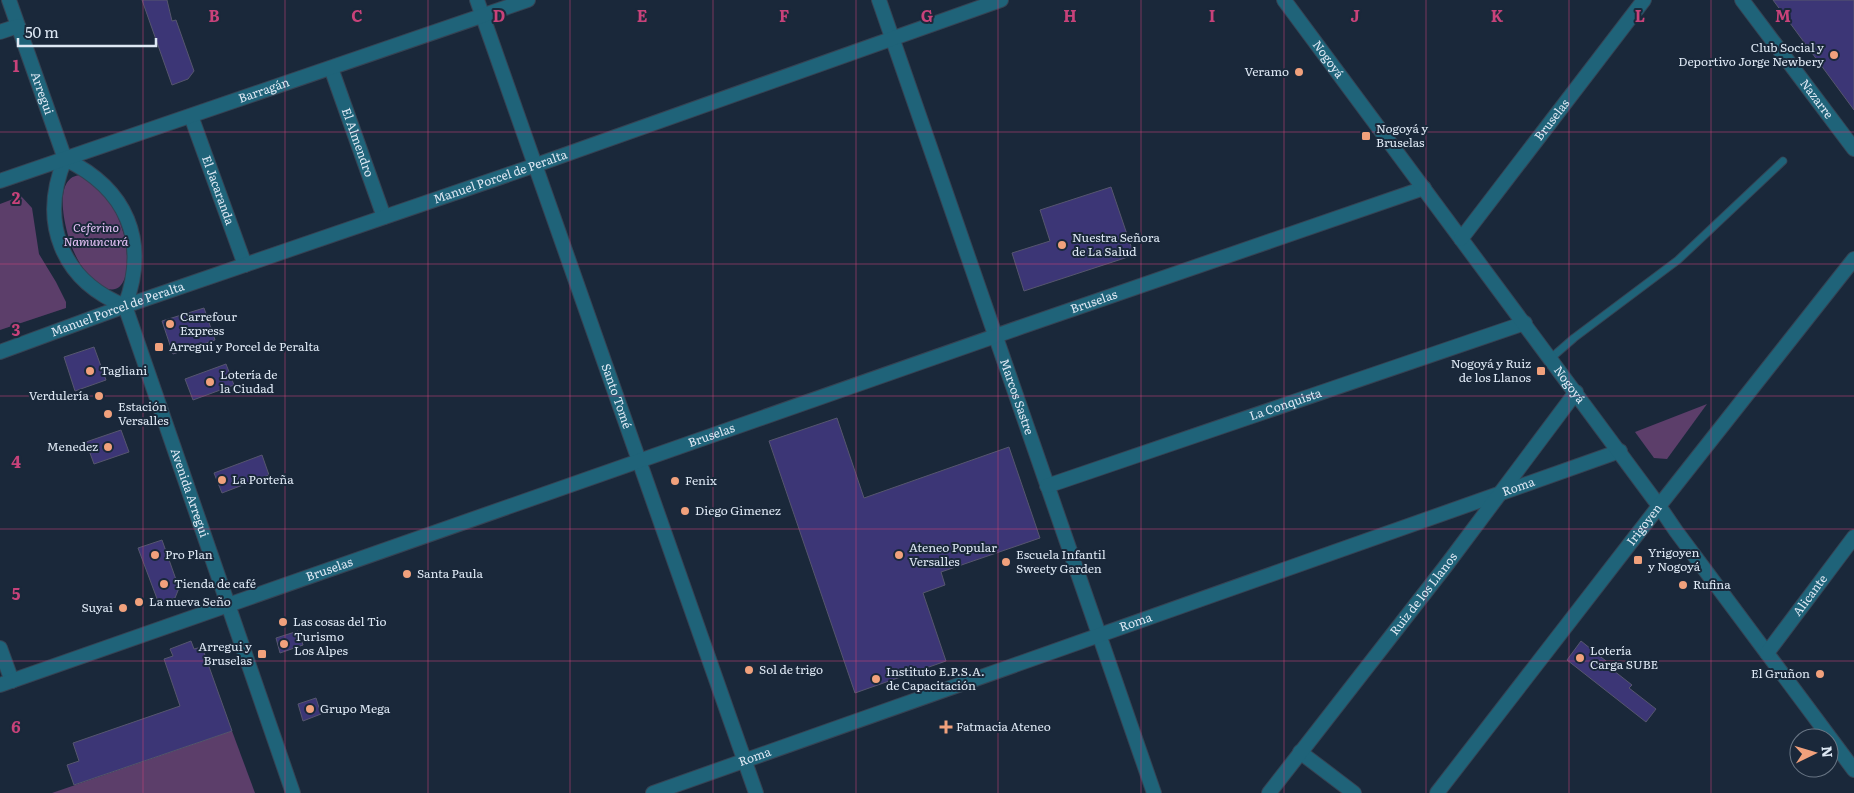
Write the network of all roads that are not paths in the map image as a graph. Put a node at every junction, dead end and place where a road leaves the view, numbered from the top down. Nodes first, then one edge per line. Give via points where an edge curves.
1 (9, 0) edge
2 (476, 0) edge
3 (528, 0) edge
4 (879, 0) edge
5 (1000, 0) edge
6 (1284, 0) edge
7 (1644, 0) edge
8 (1742, 0) edge
9 (482, 16) junction
10 (18, 26) junction
11 (0, 32) edge
12 (892, 38) junction
13 (331, 68) junction
14 (191, 116) junction
15 (1854, 149) edge
16 (65, 159) junction
17 (1783, 161) dead end
18 (536, 165) junction
19 (0, 181) edge
20 (1424, 188) junction
21 (384, 217) junction
22 (1461, 239) junction
23 (1854, 259) edge
24 (246, 265) junction
25 (125, 306) junction
26 (1525, 323) junction
27 (995, 336) junction
28 (0, 352) edge
29 (1551, 358) junction
30 (1576, 392) junction
31 (1620, 451) junction
32 (640, 460) junction
33 (1048, 486) junction
34 (1500, 494) junction
35 (1660, 506) junction
36 (1854, 537) edge
37 (228, 605) junction
38 (1100, 636) junction
39 (0, 648) edge
40 (1767, 653) junction
41 (6, 683) edge
42 (1300, 752) junction
43 (745, 761) junction
44 (1854, 770) edge
45 (293, 793) edge
46 (653, 793) edge
47 (756, 793) edge
48 (1154, 793) edge
49 (1269, 793) edge
50 (1354, 793) edge
51 (1437, 793) edge

1 - 10 street, Arregui
2 - 9 street, Santo Tomé
3 - 9 street, Barragán
4 - 12 street, Marcos Sastre
5 - 12 street, Manuel Porcel de Peralta
6 - 20 street, Nogoyá
7 - 22 street, Bruselas
8 - 15 street, Nazarre
9 - 13 street, Barragán
9 - 18 street, Santo Tomé
10 - 11 street
10 - 16 street, Arregui
12 - 18 street, Manuel Porcel de Peralta
12 - 27 street, Marcos Sastre
13 - 14 street, Barragán
13 - 21 street, El Almendro
14 - 16 street, Barragán
14 - 24 street, El Jacaranda
16 - 19 street, Barragán
16 - 25 street via 99,179 124,211 131,230 135,269
16 - 25 street via 55,190 54,222 58,238 72,268 83,280 110,300
17 - 29 lane via 1678,260
18 - 21 street, Manuel Porcel de Peralta
18 - 32 street, Santo Tomé
20 - 22 street, Nogoyá
20 - 27 street, Bruselas
21 - 24 street, Manuel Porcel de Peralta
22 - 26 street, Nogoyá
23 - 35 street, Irigoyen
24 - 25 street, Manuel Porcel de Peralta
25 - 28 street, Manuel Porcel de Peralta
25 - 37 street, Avenida Arregui
26 - 29 street, Nogoyá
26 - 33 street, La Conquista
27 - 32 street, Bruselas
27 - 33 street, Marcos Sastre
29 - 30 street, Nogoyá
30 - 31 street, Nogoyá
30 - 34 street, Ruiz de los Llanos
31 - 34 street, Roma
31 - 35 street, Nogoyá
32 - 37 street, Bruselas
32 - 43 street, Santo Tomé
33 - 38 street, Marcos Sastre
34 - 38 street, Roma
34 - 42 street, Ruiz de los Llanos
35 - 40 street, Nogoyá
35 - 51 street, Irigoyen
36 - 40 street, Alicante
37 - 41 street, Bruselas
37 - 45 street, Avenida Arregui
38 - 43 street, Roma
38 - 48 street, Marcos Sastre
39 - 41 street
40 - 44 street, Nogoyá
42 - 49 street, Ruiz de los Llanos
42 - 50 street
43 - 46 street, Roma
43 - 47 street, Santo Tomé

